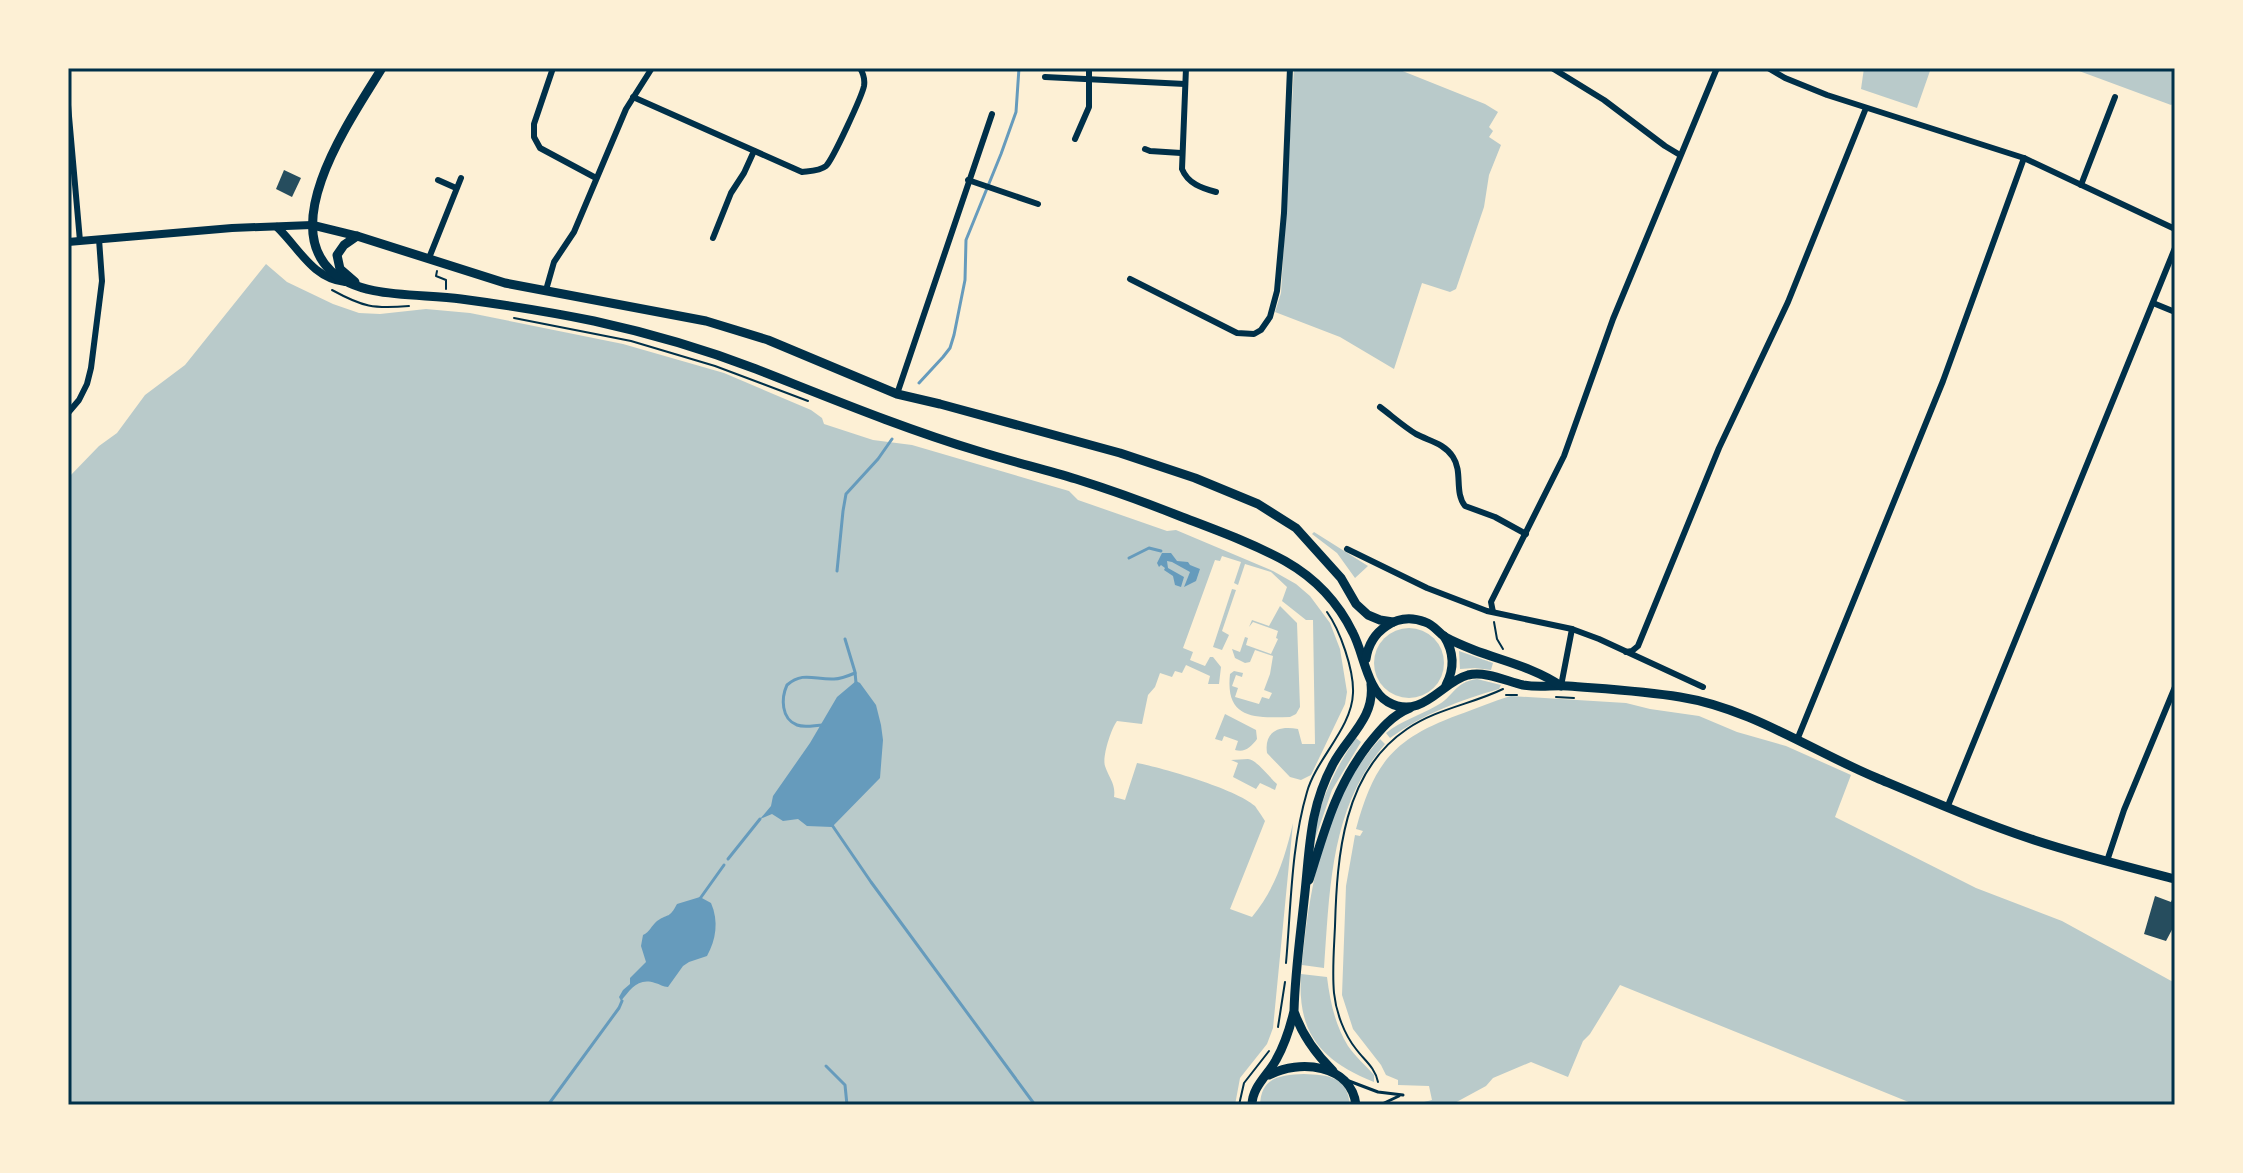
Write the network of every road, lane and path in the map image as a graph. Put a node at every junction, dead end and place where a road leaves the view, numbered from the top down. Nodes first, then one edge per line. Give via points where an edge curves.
1 (382, 68) edge
2 (553, 68) edge
3 (652, 68) edge
4 (860, 68) edge
5 (1089, 68) edge
6 (1186, 68) edge
7 (1290, 68) edge
8 (1552, 68) edge
9 (1717, 68) edge
10 (1768, 68) edge
11 (1789, 68) edge
12 (1045, 77) dead end
13 (1785, 78) junction
14 (1089, 79) junction
15 (1185, 84) junction
16 (633, 97) junction
17 (2115, 97) dead end
18 (68, 105) edge
19 (1866, 108) junction
20 (992, 114) dead end
21 (1075, 139) dead end
22 (1145, 149) dead end
23 (754, 151) junction
24 (1181, 153) junction
25 (1680, 155) junction
26 (2024, 158) junction
27 (461, 178) dead end
28 (596, 178) junction
29 (438, 180) dead end
30 (968, 180) junction
31 (2081, 185) junction
32 (456, 188) junction
33 (1216, 192) dead end
34 (1038, 204) dead end
35 (312, 225) junction
36 (277, 227) junction
37 (2175, 229) edge
38 (357, 236) junction
39 (713, 238) dead end
40 (99, 239) junction
41 (80, 241) junction
42 (68, 242) edge
43 (2175, 248) edge
44 (429, 258) junction
45 (438, 266) dead end
46 (1130, 279) dead end
47 (345, 282) junction
48 (365, 288) junction
49 (546, 290) junction
50 (445, 291) dead end
51 (2153, 303) junction
52 (2175, 312) edge
53 (897, 394) junction
54 (1380, 407) dead end
55 (68, 413) edge
56 (1526, 534) junction
57 (1347, 549) dead end
58 (1327, 612) dead end
59 (1493, 612) junction
60 (1393, 622) junction
61 (1572, 629) junction
62 (1444, 636) junction
63 (1503, 648) dead end
64 (1626, 652) junction
65 (1366, 663) junction
66 (1370, 682) junction
67 (1561, 686) junction
68 (1703, 687) dead end
69 (2175, 687) edge
70 (1445, 688) junction
71 (1503, 689) dead end
72 (1424, 703) junction
73 (1345, 721) junction
74 (1350, 726) dead end
75 (1797, 741) junction
76 (1947, 808) junction
77 (2107, 861) junction
78 (2175, 879) edge
79 (1304, 897) junction
80 (1286, 961) dead end
81 (1285, 976) dead end
82 (1294, 1011) junction
83 (1277, 1033) dead end
84 (1270, 1048) dead end
85 (1266, 1076) junction
86 (1340, 1077) junction
87 (1378, 1082) dead end
88 (1239, 1105) edge
89 (1252, 1105) edge
90 (1356, 1105) edge
91 (1380, 1105) edge

1 - 35 main road via 333,150
2 - 28 street via 534,137 540,148
3 - 16 street
4 - 23 street via 864,86 826,166 802,172
5 - 14 street
6 - 15 street
7 - 46 street via 1277,291 1261,330 1237,333
8 - 25 street
9 - 25 street
10 - 13 street
11 - 13 street
12 - 14 street
13 - 19 street
14 - 15 street
14 - 21 street via 1089,107
15 - 24 street
16 - 23 street
16 - 28 street
17 - 31 street
18 - 41 street
19 - 26 street
19 - 64 street via 1638,646
20 - 30 street
22 - 24 street
23 - 39 street
24 - 33 street via 1185,177
25 - 56 street via 1564,456
26 - 31 street
26 - 75 street via 1943,381
27 - 32 street
28 - 49 street via 574,232 554,262
29 - 32 street
30 - 34 street
30 - 53 street
31 - 37 street
32 - 44 street
35 - 36 street
35 - 38 main road
35 - 47 main road via 319,257
36 - 40 street
36 - 47 street via 314,269
38 - 44 main road
38 - 48 main road via 344,245 337,262
40 - 41 street
40 - 55 street via 102,281 91,368
41 - 42 street
43 - 51 street
44 - 49 main road via 505,283
45 - 50 path via 436,276 446,280
47 - 48 main road
48 - 65 main road via 538,310 647,334 881,419 1141,501 1210,527 1305,574 1345,617
49 - 53 main road via 718,325
51 - 52 street
51 - 76 street
53 - 60 main road via 1120,453 1258,504 1301,532 1368,615
54 - 56 street via 1452,455 1465,506
56 - 59 street via 1491,602
57 - 59 street via 1427,588
58 - 73 path via 1353,684
59 - 61 street
59 - 63 path
60 - 62 main road via 1421,620
60 - 65 main road via 1373,638
61 - 64 street
61 - 67 street
62 - 67 main road
62 - 70 main road via 1453,662
64 - 68 street
65 - 66 main road
66 - 72 main road via 1388,702
66 - 79 main road via 1368,713 1319,795 1308,840
67 - 70 main road via 1541,689 1480,674 1464,676
67 - 75 main road via 1704,701
69 - 77 street
70 - 72 main road
71 - 87 path via 1420,721 1389,742 1364,775 1348,814 1336,872 1334,999 1351,1043
72 - 79 main road via 1384,725 1347,776
73 - 74 path
73 - 80 path via 1307,790 1290,891
75 - 76 main road
76 - 77 main road
77 - 78 main road
79 - 82 main road
81 - 83 path
82 - 85 main road via 1284,1045
82 - 86 main road via 1310,1045
84 - 88 path via 1244,1083
85 - 86 main road via 1306,1066
85 - 89 main road via 1254,1091
86 - 90 main road
86 - 91 lane via 1403,1095

